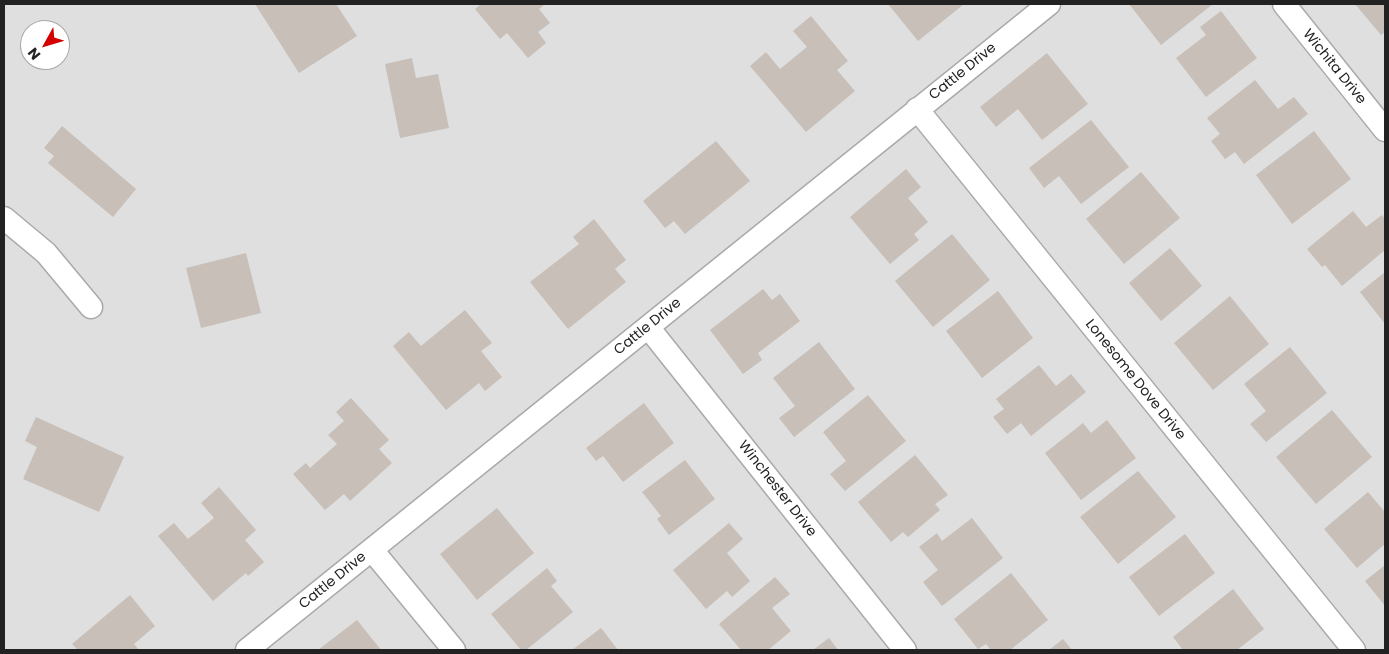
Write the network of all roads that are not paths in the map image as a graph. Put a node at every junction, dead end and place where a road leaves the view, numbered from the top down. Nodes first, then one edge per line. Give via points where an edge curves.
1 (1049, 4) edge
2 (1284, 4) edge
3 (917, 109) junction
4 (1385, 130) edge
5 (4, 218) edge
6 (91, 307) dead end
7 (648, 327) junction
8 (372, 550) junction
9 (247, 650) edge
10 (454, 650) edge
11 (905, 650) edge
12 (1354, 650) edge

1 - 3 street, Cattle Drive
2 - 4 street, Wichita Drive
3 - 7 street, Cattle Drive
3 - 12 street, Lonesome Dove Drive
5 - 6 street via 46,253
7 - 8 street, Cattle Drive
7 - 11 street, Winchester Drive
8 - 9 street, Cattle Drive
8 - 10 street

